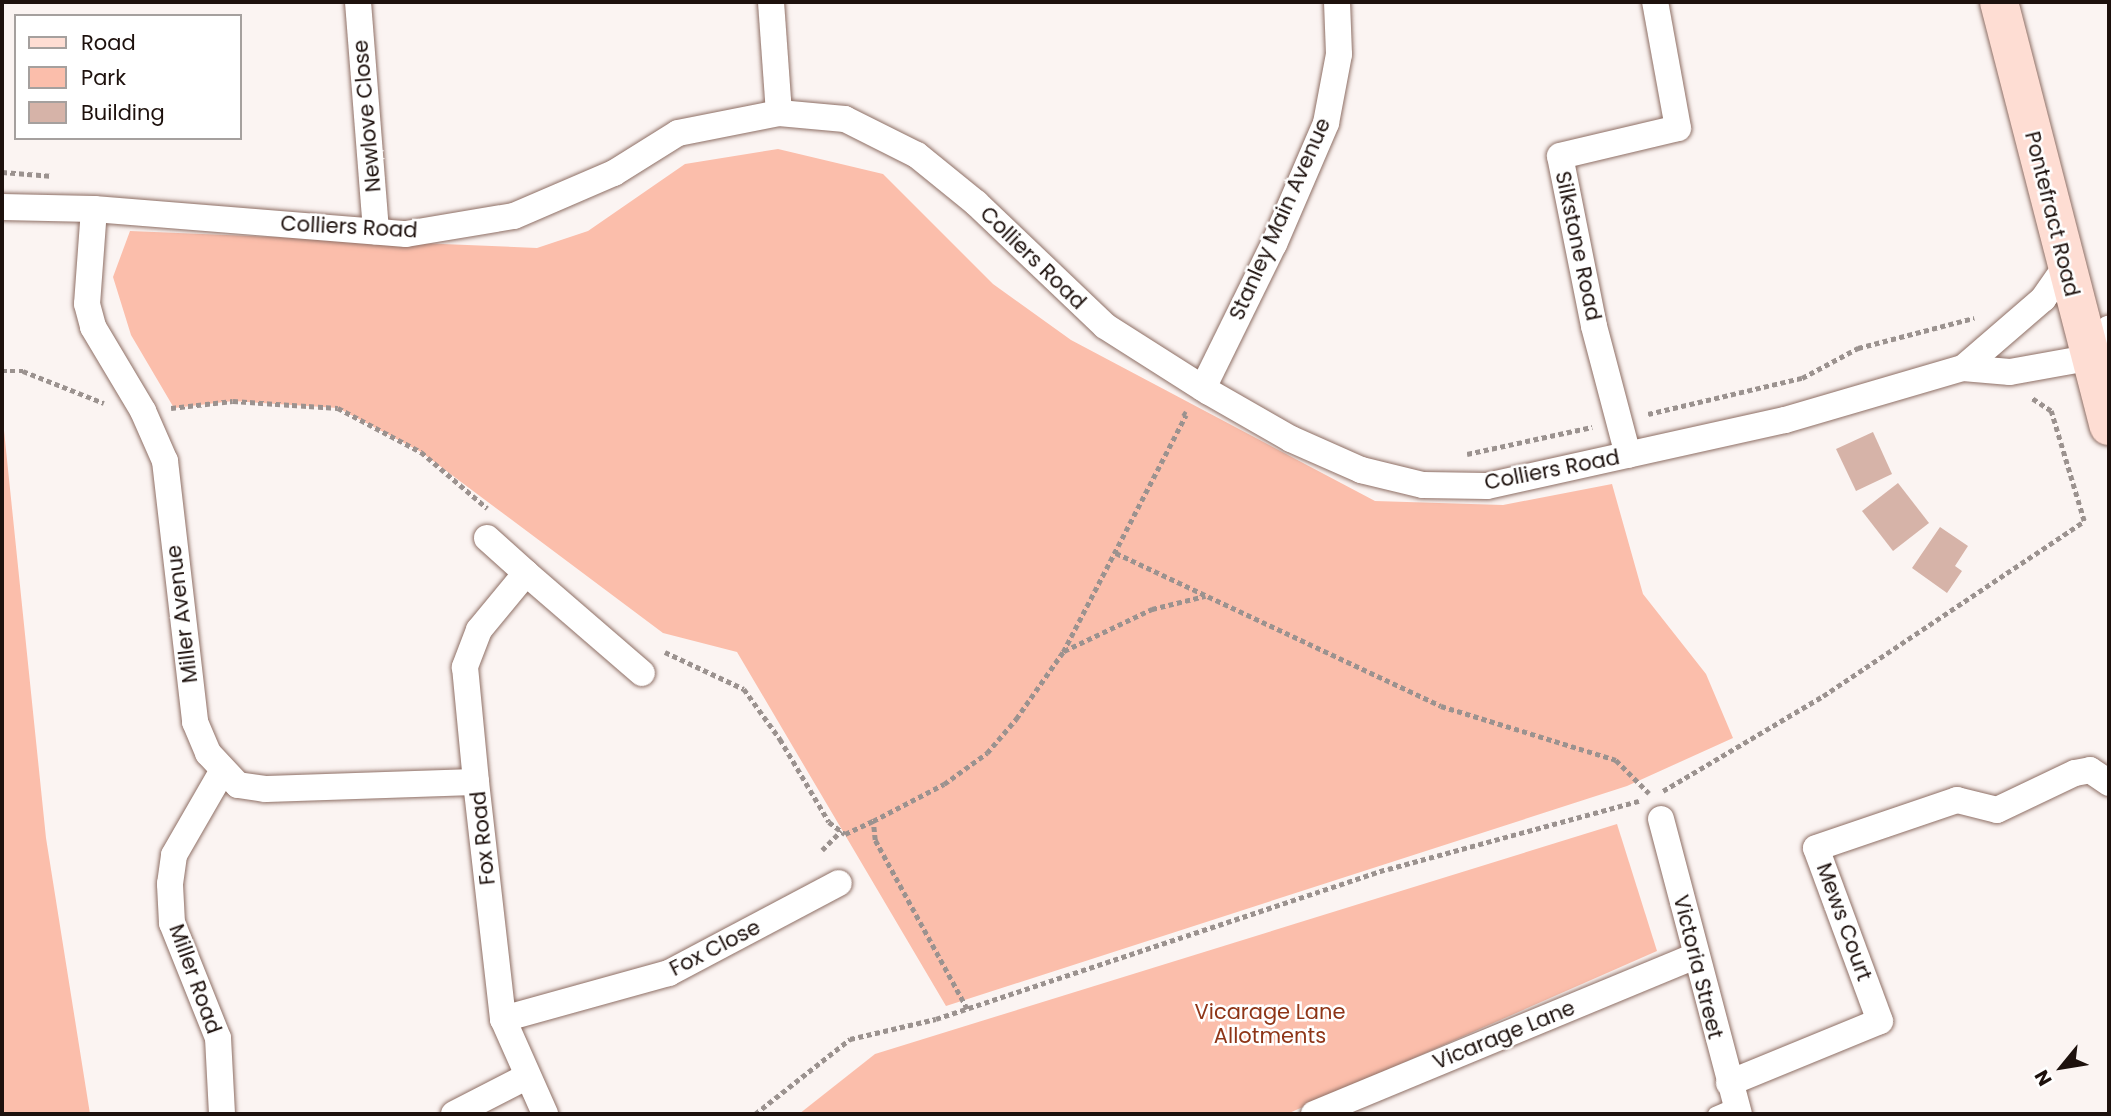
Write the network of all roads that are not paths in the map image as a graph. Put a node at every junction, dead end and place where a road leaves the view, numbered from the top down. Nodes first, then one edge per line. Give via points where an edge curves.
1 (358, 2) edge
2 (771, 2) edge
3 (1338, 2) edge
4 (1655, 2) edge
5 (1999, 2) edge
6 (779, 113) junction
7 (2, 207) edge
8 (94, 209) junction
9 (376, 231) junction
10 (2065, 267) junction
11 (2097, 357) edge
12 (1963, 368) junction
13 (1203, 388) junction
14 (2109, 426) edge
15 (1628, 455) junction
16 (487, 538) dead end
17 (526, 573) junction
18 (642, 673) dead end
19 (222, 772) junction
20 (476, 782) junction
21 (2109, 783) edge
22 (1656, 808) road end
23 (839, 883) dead end
24 (1695, 956) junction
25 (503, 1019) junction
26 (526, 1077) junction
27 (1730, 1104) edge
28 (1361, 1105) edge
29 (222, 1114) edge
30 (454, 1114) edge
31 (545, 1114) edge
32 (1314, 1114) edge

1 - 9 street, Newlove Close
2 - 6 street
3 - 13 street, Stanley Main Avenue via 1339,54 1326,122 1274,244
4 - 15 street, Silkstone Road via 1678,128 1560,156
5 - 10 main road, Pontefract Road
6 - 9 street, Colliers Road via 678,134 614,173 514,216 406,234
6 - 13 street, Colliers Road via 845,119 917,155 976,203 1105,326
7 - 8 street, Colliers Road
8 - 9 street, Colliers Road
8 - 19 street, Miller Avenue via 87,304 93,327 143,411 165,461 195,722
10 - 11 main road, Pontefract Road
10 - 12 street, Colliers Road via 2043,299
11 - 12 street, Colliers Road via 2010,372
11 - 14 main road, Pontefract Road
12 - 15 street, Colliers Road via 1785,420
13 - 15 street, Colliers Road via 1291,439 1361,470 1423,485 1488,486
16 - 17 street
17 - 18 street
17 - 20 street, Fox Road via 480,630 465,667
19 - 20 street via 239,785 265,789
19 - 29 street, Miller Road via 174,855 170,884 172,923 218,1038
20 - 25 street, Fox Road
21 - 27 street, Mews Court via 2090,770 2075,773 1997,810 1957,800 1816,848 1880,1021
22 - 24 street, Victoria Street
23 - 25 street, Fox Close via 669,973
24 - 27 street, Victoria Street
24 - 28 street, Vicarage Lane
25 - 26 street, Fox Road
26 - 30 street
26 - 31 street, Fox Road
28 - 32 street, Vicarage Lane

